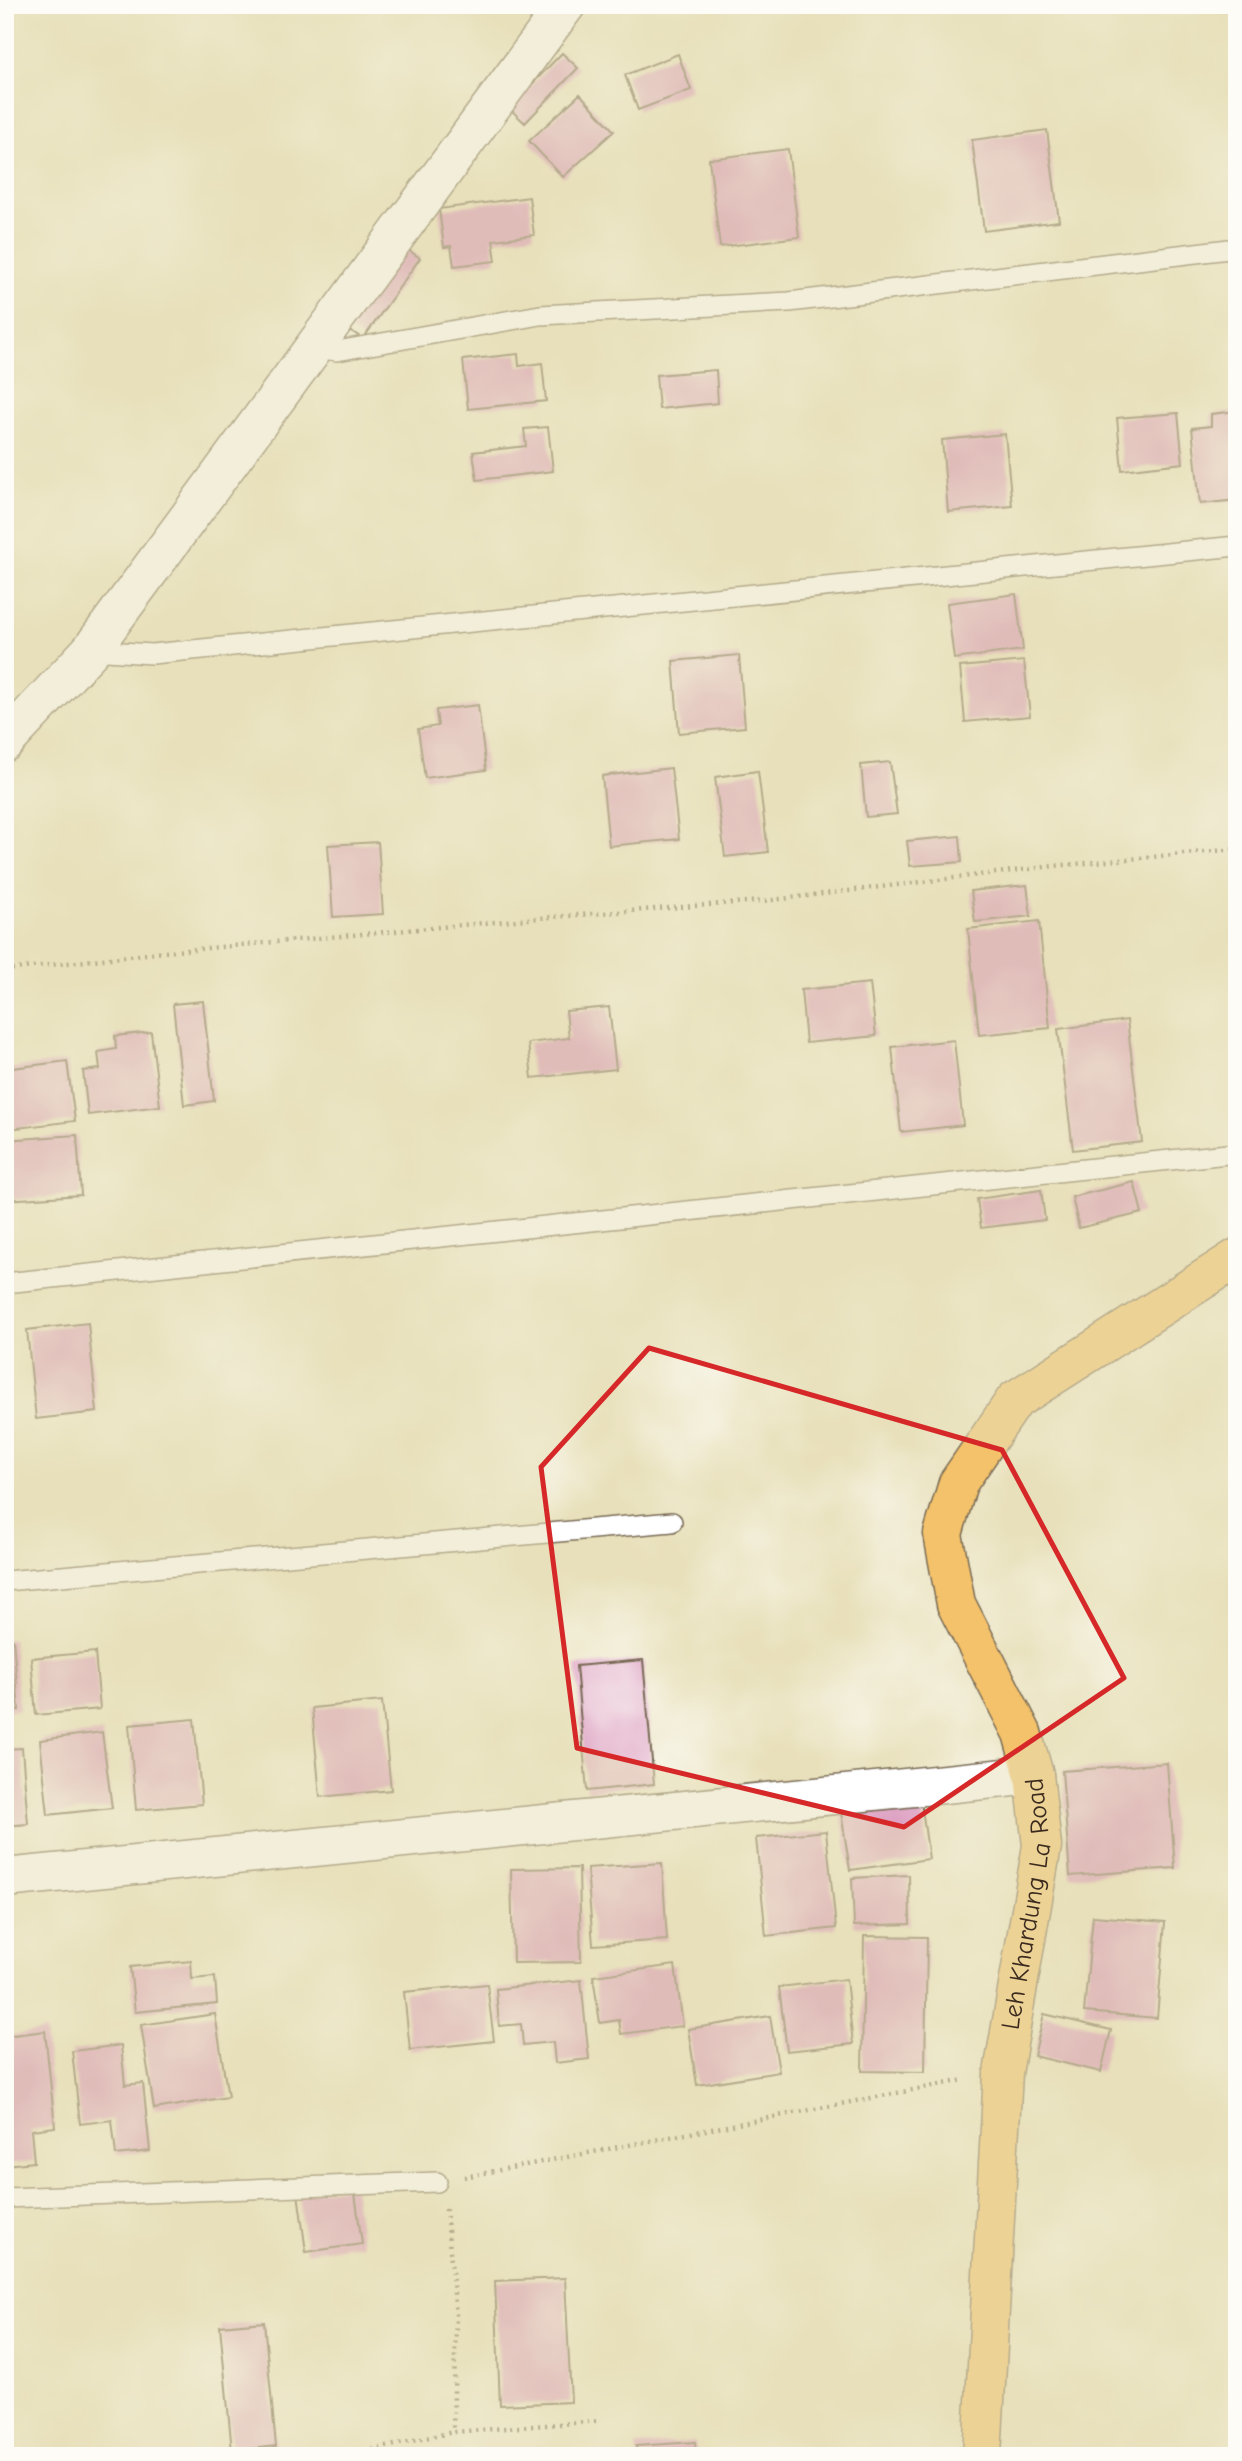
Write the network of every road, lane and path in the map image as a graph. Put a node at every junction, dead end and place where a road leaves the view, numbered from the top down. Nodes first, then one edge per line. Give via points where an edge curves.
1 (566, 5) edge
2 (1237, 248) edge
3 (312, 347) junction
4 (1237, 546) edge
5 (91, 650) junction
6 (5, 742) edge
7 (1237, 849) edge
8 (5, 970) edge
9 (1237, 1153) edge
10 (1237, 1258) edge
11 (5, 1283) edge
12 (672, 1522) dead end
13 (5, 1581) edge
14 (1034, 1775) junction
15 (5, 1878) edge
16 (1003, 2073) junction
17 (437, 2182) junction
18 (5, 2198) edge
19 (600, 2421) dead end
20 (453, 2432) junction
21 (345, 2456) edge
22 (982, 2456) edge

1 - 3 street
2 - 3 lane via 789,302 540,315 337,351
3 - 5 street
4 - 5 lane via 152,654
5 - 6 street
7 - 8 path via 774,900
9 - 11 lane
10 - 14 main road, Leh Khardung La Road via 1015,1400 958,1483 943,1534 956,1604 1022,1733
12 - 13 lane
14 - 15 street
14 - 16 main road, Leh Khardung La Road via 1042,1846
16 - 17 path
16 - 22 main road, Leh Khardung La Road
17 - 18 lane
17 - 20 path via 443,2173 456,2315
19 - 20 path
20 - 21 path

